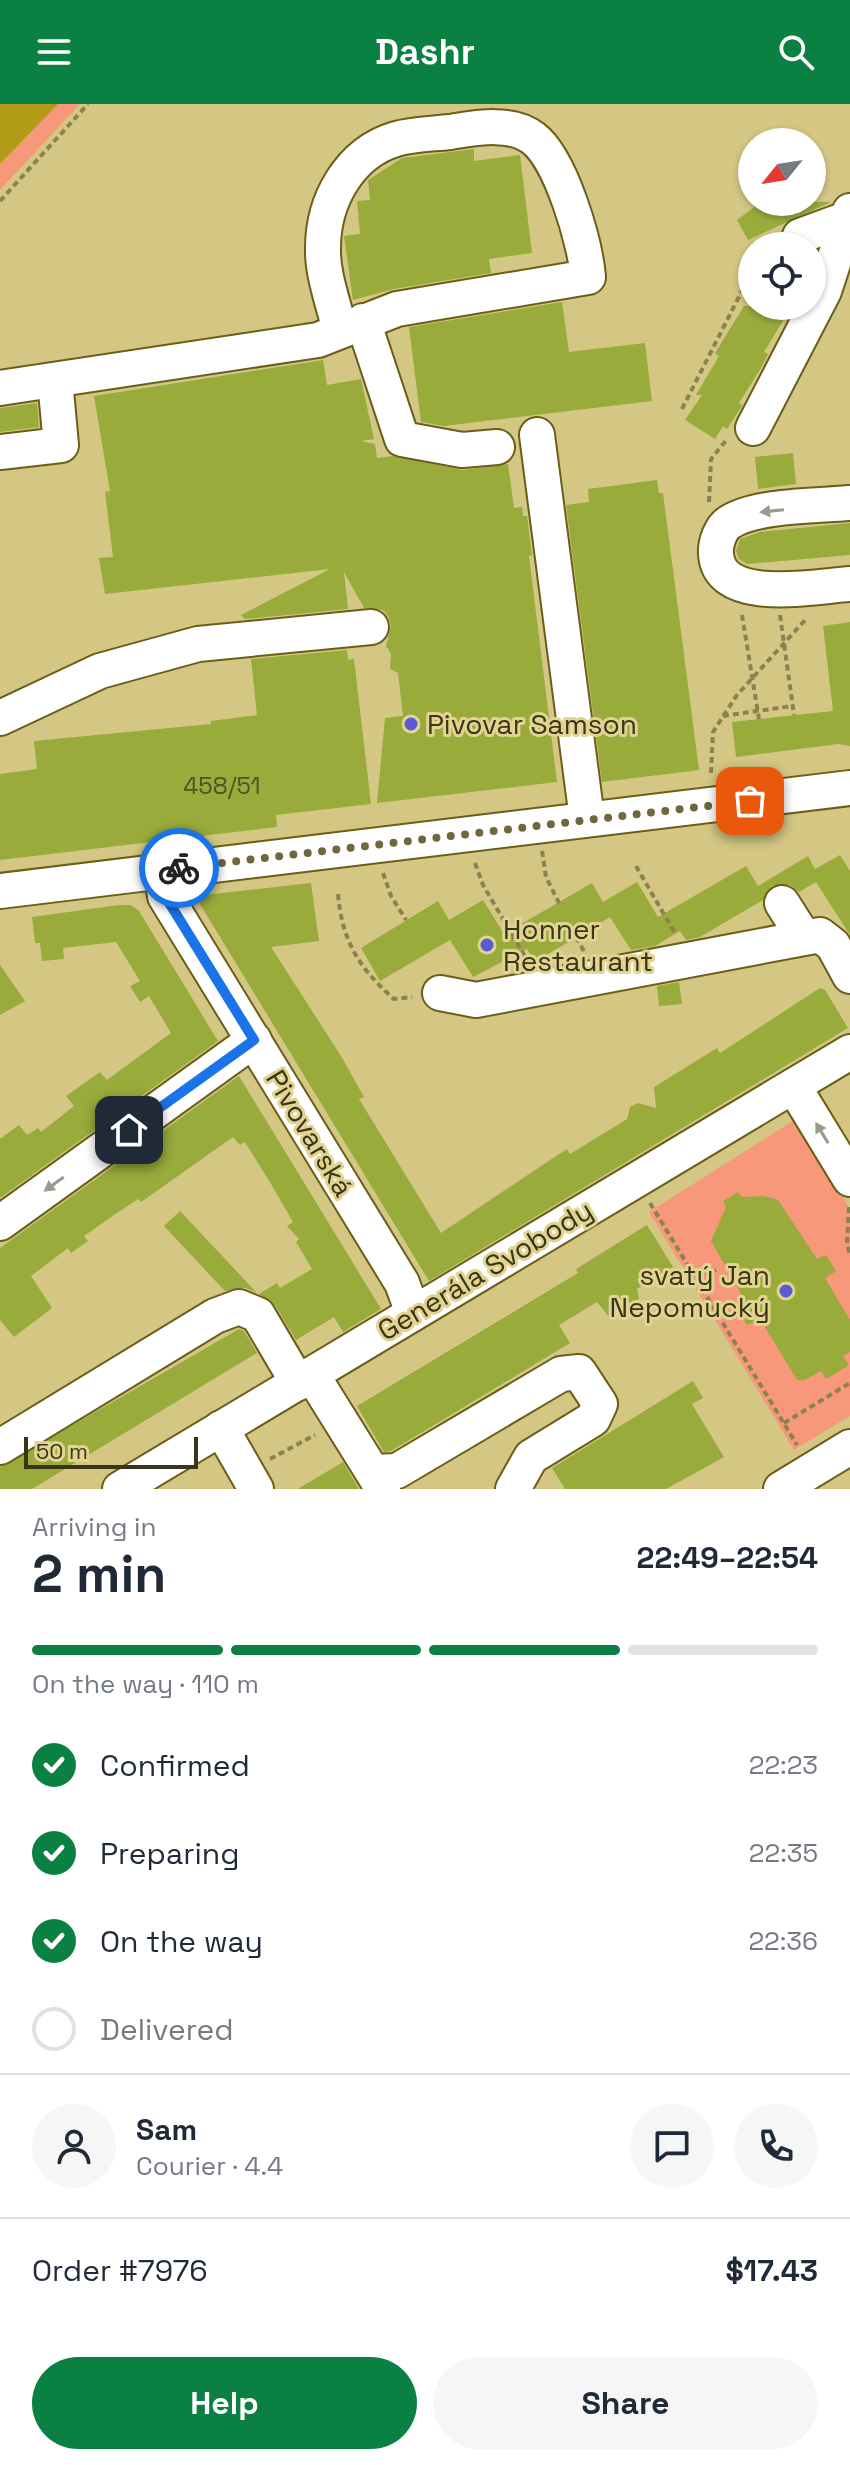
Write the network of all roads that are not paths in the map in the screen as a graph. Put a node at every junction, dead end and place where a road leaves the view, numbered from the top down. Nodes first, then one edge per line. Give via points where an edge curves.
1 (850, 217) edge
2 (811, 232) edge
3 (351, 326) junction
4 (55, 380) junction
5 (0, 388) edge
6 (753, 428) road end
7 (537, 435) dead end
8 (497, 447) dead end
9 (0, 452) edge
10 (850, 503) edge
11 (844, 584) edge
12 (371, 627) dead end
13 (0, 718) edge
14 (850, 788) edge
15 (587, 819) junction
16 (161, 870) junction
17 (0, 891) edge
18 (782, 903) dead end
19 (803, 936) junction
20 (850, 976) edge
21 (440, 993) road end
22 (254, 1040) junction
23 (850, 1052) edge
24 (794, 1087) junction
25 (850, 1179) edge
26 (0, 1223) edge
27 (413, 1313) junction
28 (305, 1379) junction
29 (221, 1428) junction
30 (0, 1447) edge
31 (850, 1447) edge
32 (251, 1480) edge
33 (378, 1481) edge
34 (120, 1489) edge
35 (513, 1489) edge
36 (781, 1489) edge

1 - 2 street
1 - 6 street via 824,291
3 - 3 street via 322,249 339,181 378,146 399,138 481,128 516,130 536,140 569,201 588,277 397,309
3 - 4 street via 318,340
3 - 8 street via 402,439 462,450
4 - 5 street
4 - 9 street via 61,445
7 - 15 street
10 -> 11 street via 748,514 727,523 717,539 723,574 737,585 776,589
12 - 13 street via 198,644 100,671
14 - 15 street
15 - 16 street
16 - 17 street
16 - 22 street, Pivovarská via 165,896
18 - 19 street
19 - 20 street via 820,935 833,945
19 - 21 street via 476,1000
22 -> 26 street
22 - 27 street, Pivovarská via 402,1283
23 - 24 street, Generála Svobody
25 -> 24 street
24 - 27 street, Generála Svobody
27 - 28 street, Generála Svobody
28 - 29 street, Generála Svobody
28 - 30 street via 258,1315 239,1307 215,1316
28 - 33 street
29 - 32 street
29 - 34 street, Generála Svobody
31 - 36 street
33 - 35 street via 561,1374 579,1372 600,1404 593,1419 531,1457

